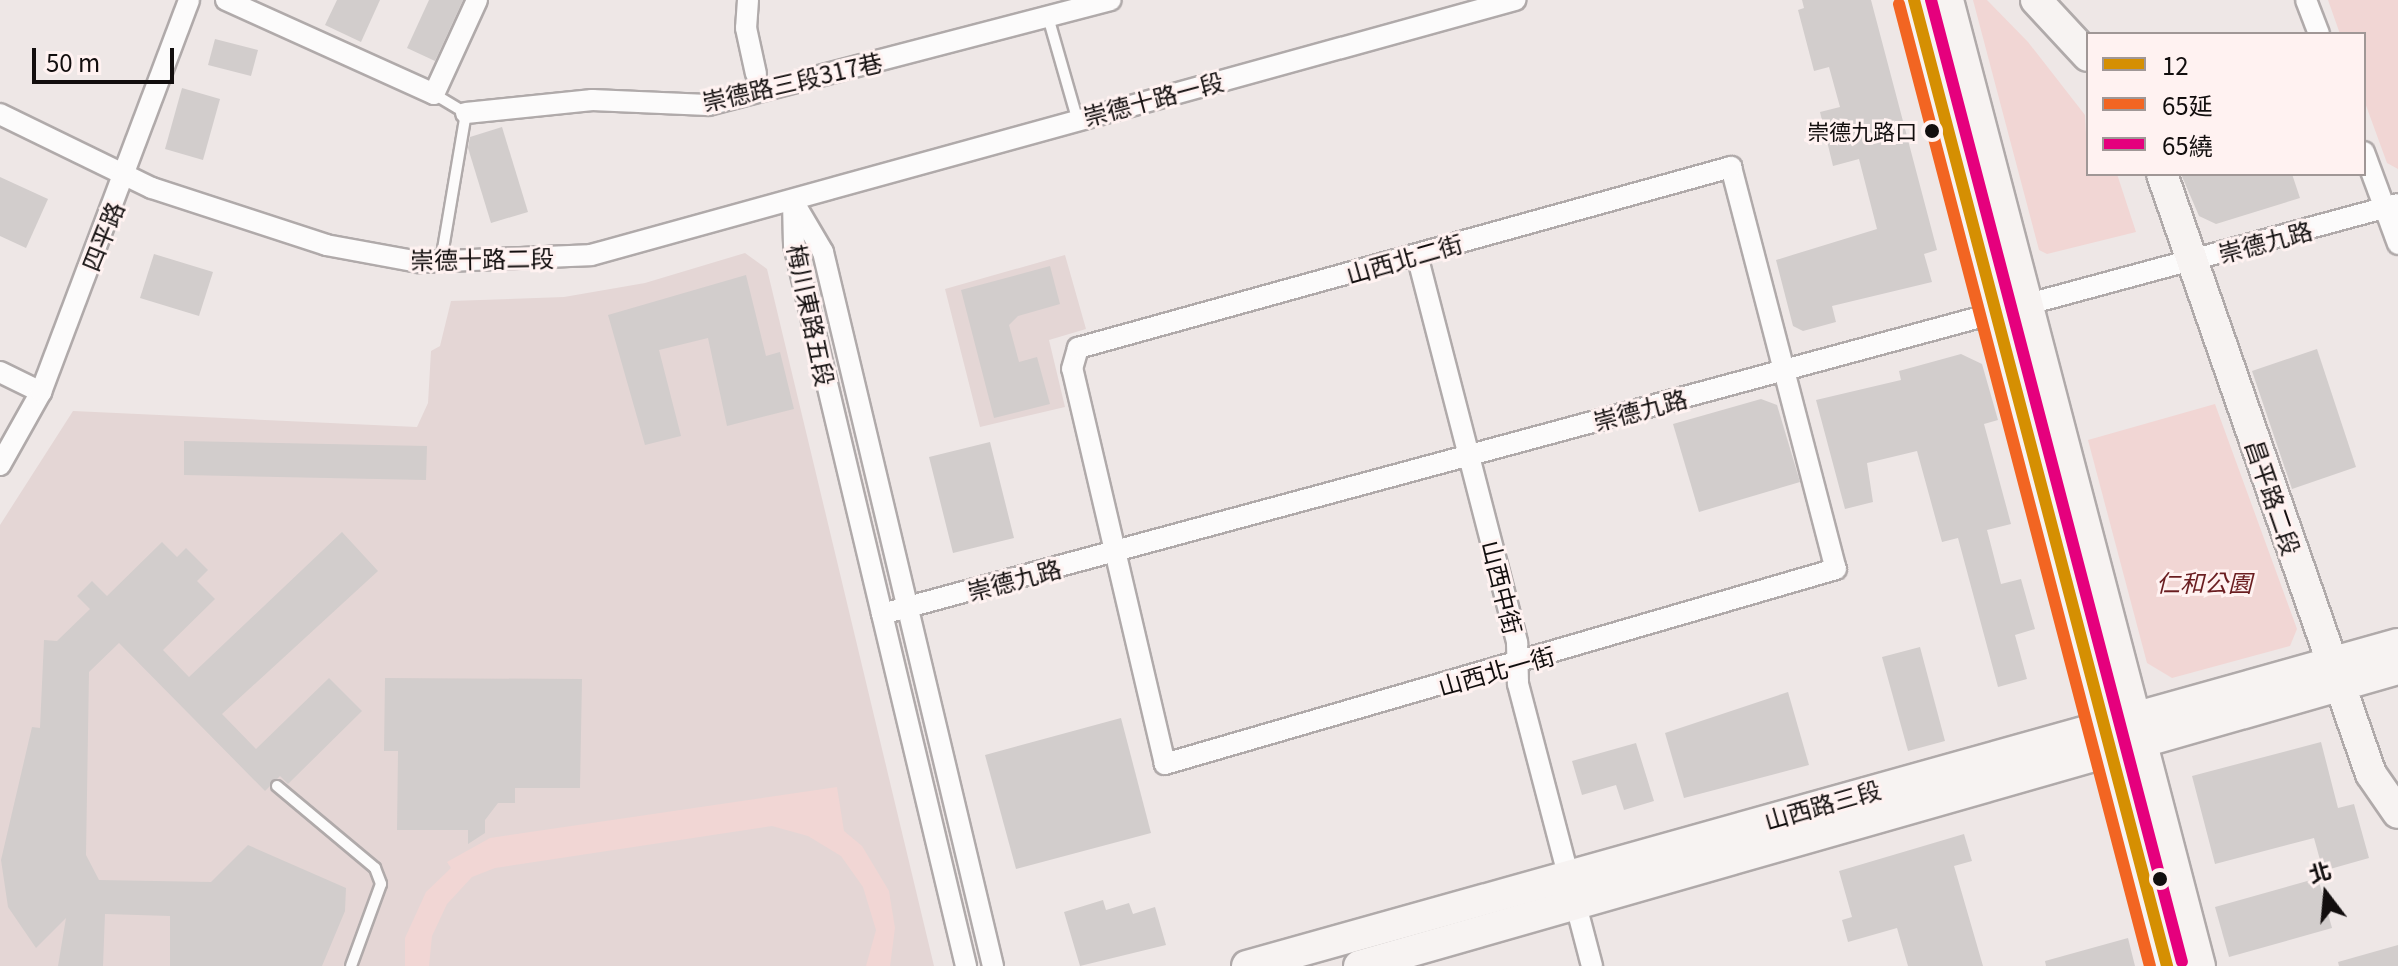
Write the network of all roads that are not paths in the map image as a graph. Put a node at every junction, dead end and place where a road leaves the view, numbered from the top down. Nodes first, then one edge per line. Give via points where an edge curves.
1 (189, 0) edge
2 (226, 0) edge
3 (477, 0) edge
4 (748, 0) edge
5 (1111, 0) edge
6 (1515, 0) edge
7 (1914, 0) edge
8 (1948, 0) edge
9 (2036, 0) edge
10 (2306, 0) edge
11 (1046, 9) edge
12 (2318, 32) edge
13 (2086, 54) edge
14 (756, 74) dead end
15 (434, 94) junction
16 (466, 113) junction
17 (0, 114) edge
18 (1077, 118) junction
19 (2366, 156) edge
20 (2163, 176) edge
21 (127, 178) junction
22 (793, 201) junction
23 (2392, 206) edge
24 (2398, 244) edge
25 (1417, 255) junction
26 (441, 261) junction
27 (2191, 261) junction
28 (2011, 311) junction
29 (1783, 369) junction
30 (0, 372) edge
31 (41, 392) junction
32 (1470, 456) junction
33 (0, 465) edge
34 (1115, 551) junction
35 (907, 608) junction
36 (882, 614) junction
37 (2398, 644) edge
38 (1516, 665) junction
39 (2398, 669) edge
40 (2335, 674) junction
41 (2133, 716) junction
42 (2104, 724) junction
43 (2142, 746) junction
44 (2112, 755) junction
45 (277, 786) dead end
46 (2398, 813) edge
47 (1569, 875) junction
48 (1577, 905) junction
49 (351, 966) edge
50 (966, 966) edge
51 (993, 966) edge
52 (1247, 966) edge
53 (1359, 966) edge
54 (1592, 966) edge
55 (2167, 966) edge
56 (2200, 966) edge

1 - 21 street, 四平路
2 - 15 street
3 - 15 street
4 - 14 street via 746,28
5 - 11 street, 崇德路三段317巷
6 - 18 street, 崇德十路一段
7 - 28 street
8 - 28 street
9 - 13 street
10 - 12 street
11 - 16 street, 崇德路三段317巷 via 708,105 592,100
11 - 18 lane
15 - 16 lane
16 - 26 lane
17 - 21 street, 崇德十路二段
18 - 22 street, 崇德十路一段
19 - 23 street
20 - 27 street, 昌平路二段
21 - 26 street, 崇德十路二段 via 326,245
21 - 31 street, 四平路
22 - 26 street, 崇德十路二段 via 591,255
22 - 35 street, 梅川東路五段 via 819,239
22 - 36 street, 梅川東路五段 via 794,245
23 - 24 street
23 - 27 street, 崇德九路
25 - 29 street, 山西北二街 via 1731,167
25 - 32 street, 山西中街
25 - 34 street, 山西北二街 via 1078,348 1072,369
27 - 28 street, 崇德九路
27 - 40 street, 昌平路二段
28 - 29 street, 崇德九路
28 - 41 street
28 - 42 street
29 - 32 street, 崇德九路
29 - 38 street, 山西北一街 via 1836,569
30 - 31 street
31 - 33 street, 四平路
32 - 34 street, 崇德九路
32 - 38 street, 山西中街 via 1517,643
34 - 35 street, 崇德九路
34 - 38 street, 山西北一街 via 1165,764
35 - 36 street, 崇德九路
35 - 51 street, 梅川東路五段
36 - 50 street, 梅川東路五段
37 - 40 street, 山西路三段
38 - 47 street, 山西中街
39 - 40 street, 山西路三段
40 - 41 street, 山西路三段
40 - 43 street, 山西路三段
40 - 46 street, 昌平路二段 via 2371,774
41 - 42 street, 山西路三段
41 - 43 street
42 - 44 street
42 - 47 street, 山西路三段
43 - 44 street, 山西路三段
43 - 56 street
44 - 48 street, 山西路三段
44 - 55 street
45 - 49 lane via 375,868 381,884
47 - 48 street, 山西中街
47 - 52 street, 山西路三段
48 - 53 street, 山西路三段
48 - 54 street, 山西中街

